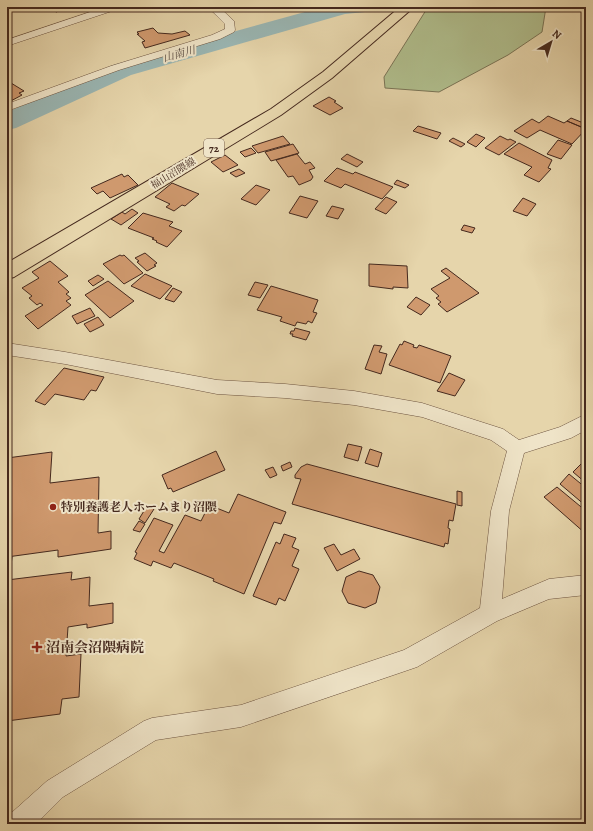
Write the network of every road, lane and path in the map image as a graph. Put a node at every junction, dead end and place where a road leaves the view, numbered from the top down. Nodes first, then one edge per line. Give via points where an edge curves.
1 (115, 7) edge
2 (213, 7) edge
3 (408, 7) edge
4 (7, 43) edge
5 (7, 108) edge
6 (7, 272) edge
7 (7, 349) edge
8 (586, 421) edge
9 (517, 448) junction
10 (586, 585) edge
11 (490, 614) junction
12 (18, 824) edge

1 - 4 street
2 - 5 street via 230,23 230,30 216,37 115,68
3 - 6 main road, 福山沼隈線 / 72 via 305,94
7 - 9 street via 217,387 354,398 422,410 497,434
8 - 9 street via 565,433
9 - 11 street via 500,511
10 - 11 street via 549,589
11 - 12 street via 409,659 241,716 152,729 55,789

